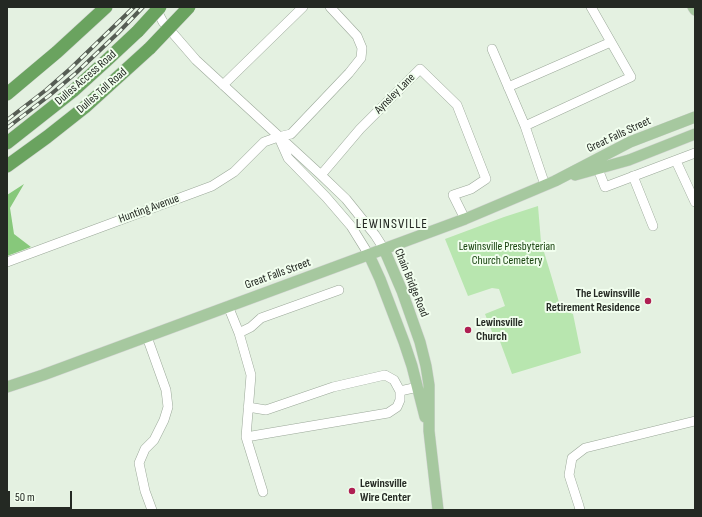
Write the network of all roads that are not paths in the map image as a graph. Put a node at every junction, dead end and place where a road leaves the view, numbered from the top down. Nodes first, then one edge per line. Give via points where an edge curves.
1 (106, 7) edge
2 (155, 7) edge
3 (160, 7) edge
4 (189, 7) edge
5 (303, 7) edge
6 (330, 7) edge
7 (591, 7) edge
8 (611, 42) junction
9 (492, 49) dead end
10 (223, 85) junction
11 (508, 87) junction
12 (7, 94) edge
13 (695, 117) edge
14 (525, 126) junction
15 (695, 134) edge
16 (278, 137) junction
17 (7, 143) edge
18 (695, 153) edge
19 (676, 161) junction
20 (7, 166) edge
21 (598, 169) junction
22 (321, 174) junction
23 (633, 176) junction
24 (555, 181) junction
25 (544, 185) junction
26 (695, 202) edge
27 (464, 219) junction
28 (653, 226) dead end
29 (384, 249) junction
30 (369, 255) junction
31 (7, 262) edge
32 (339, 290) dead end
33 (228, 306) junction
34 (239, 333) junction
35 (147, 337) junction
36 (7, 387) edge
37 (418, 387) junction
38 (400, 391) junction
39 (248, 407) junction
40 (695, 421) edge
41 (429, 431) junction
42 (246, 436) junction
43 (263, 492) dead end
44 (152, 510) edge
45 (438, 510) edge
46 (580, 510) edge

1 - 12 highway
2 - 10 street, Chain Bridge Road via 163,22 187,50
3 - 17 highway, Dulles Access Road, bridge via 108,60
4 - 20 highway, Dulles Toll Road, bridge via 150,48 86,107
5 - 10 street
6 - 16 street, Hunting Avenue via 357,36 362,48 361,58 291,134
7 - 8 street
8 - 11 street
8 - 14 street via 631,77
9 - 11 street
10 - 16 street, Chain Bridge Road
11 - 14 street
13 - 24 main road, Great Falls Street via 630,142
14 - 25 street
15 - 21 main road, Great Falls Street
16 - 22 street, Chain Bridge Road
16 - 30 street, Chain Bridge Road via 288,158 352,226
16 - 31 street, Hunting Avenue via 264,142 234,172 212,186
18 - 19 street
19 - 23 street
19 - 26 street
21 - 23 street via 605,187
21 - 24 main road, Great Falls Street
22 - 27 street, Aynsley Lane via 360,129 420,69 457,105 486,179 471,189 453,195
22 - 29 street, Chain Bridge Road via 357,212
23 - 28 street
24 - 25 main road, Great Falls Street
25 - 27 main road, Great Falls Street
27 - 29 main road, Great Falls Street
29 - 30 main road, Great Falls Street
29 - 41 main road, Chain Bridge Road via 402,291 426,366 429,385
30 - 33 main road, Great Falls Street
30 - 37 main road, Chain Bridge Road via 404,342
32 - 34 street via 261,318
33 - 34 street
33 - 35 main road, Great Falls Street
34 - 39 street via 251,376
35 - 36 main road, Great Falls Street
35 - 44 street via 166,390 168,407 154,440 145,449 139,463
37 - 38 street
37 - 41 main road, Chain Bridge Road
38 - 39 street via 394,380 385,375 333,387 266,410
38 - 42 street via 397,407 388,413
39 - 42 street
40 - 46 street via 585,448 572,458 568,475
41 - 45 main road, Chain Bridge Road
42 - 43 street

